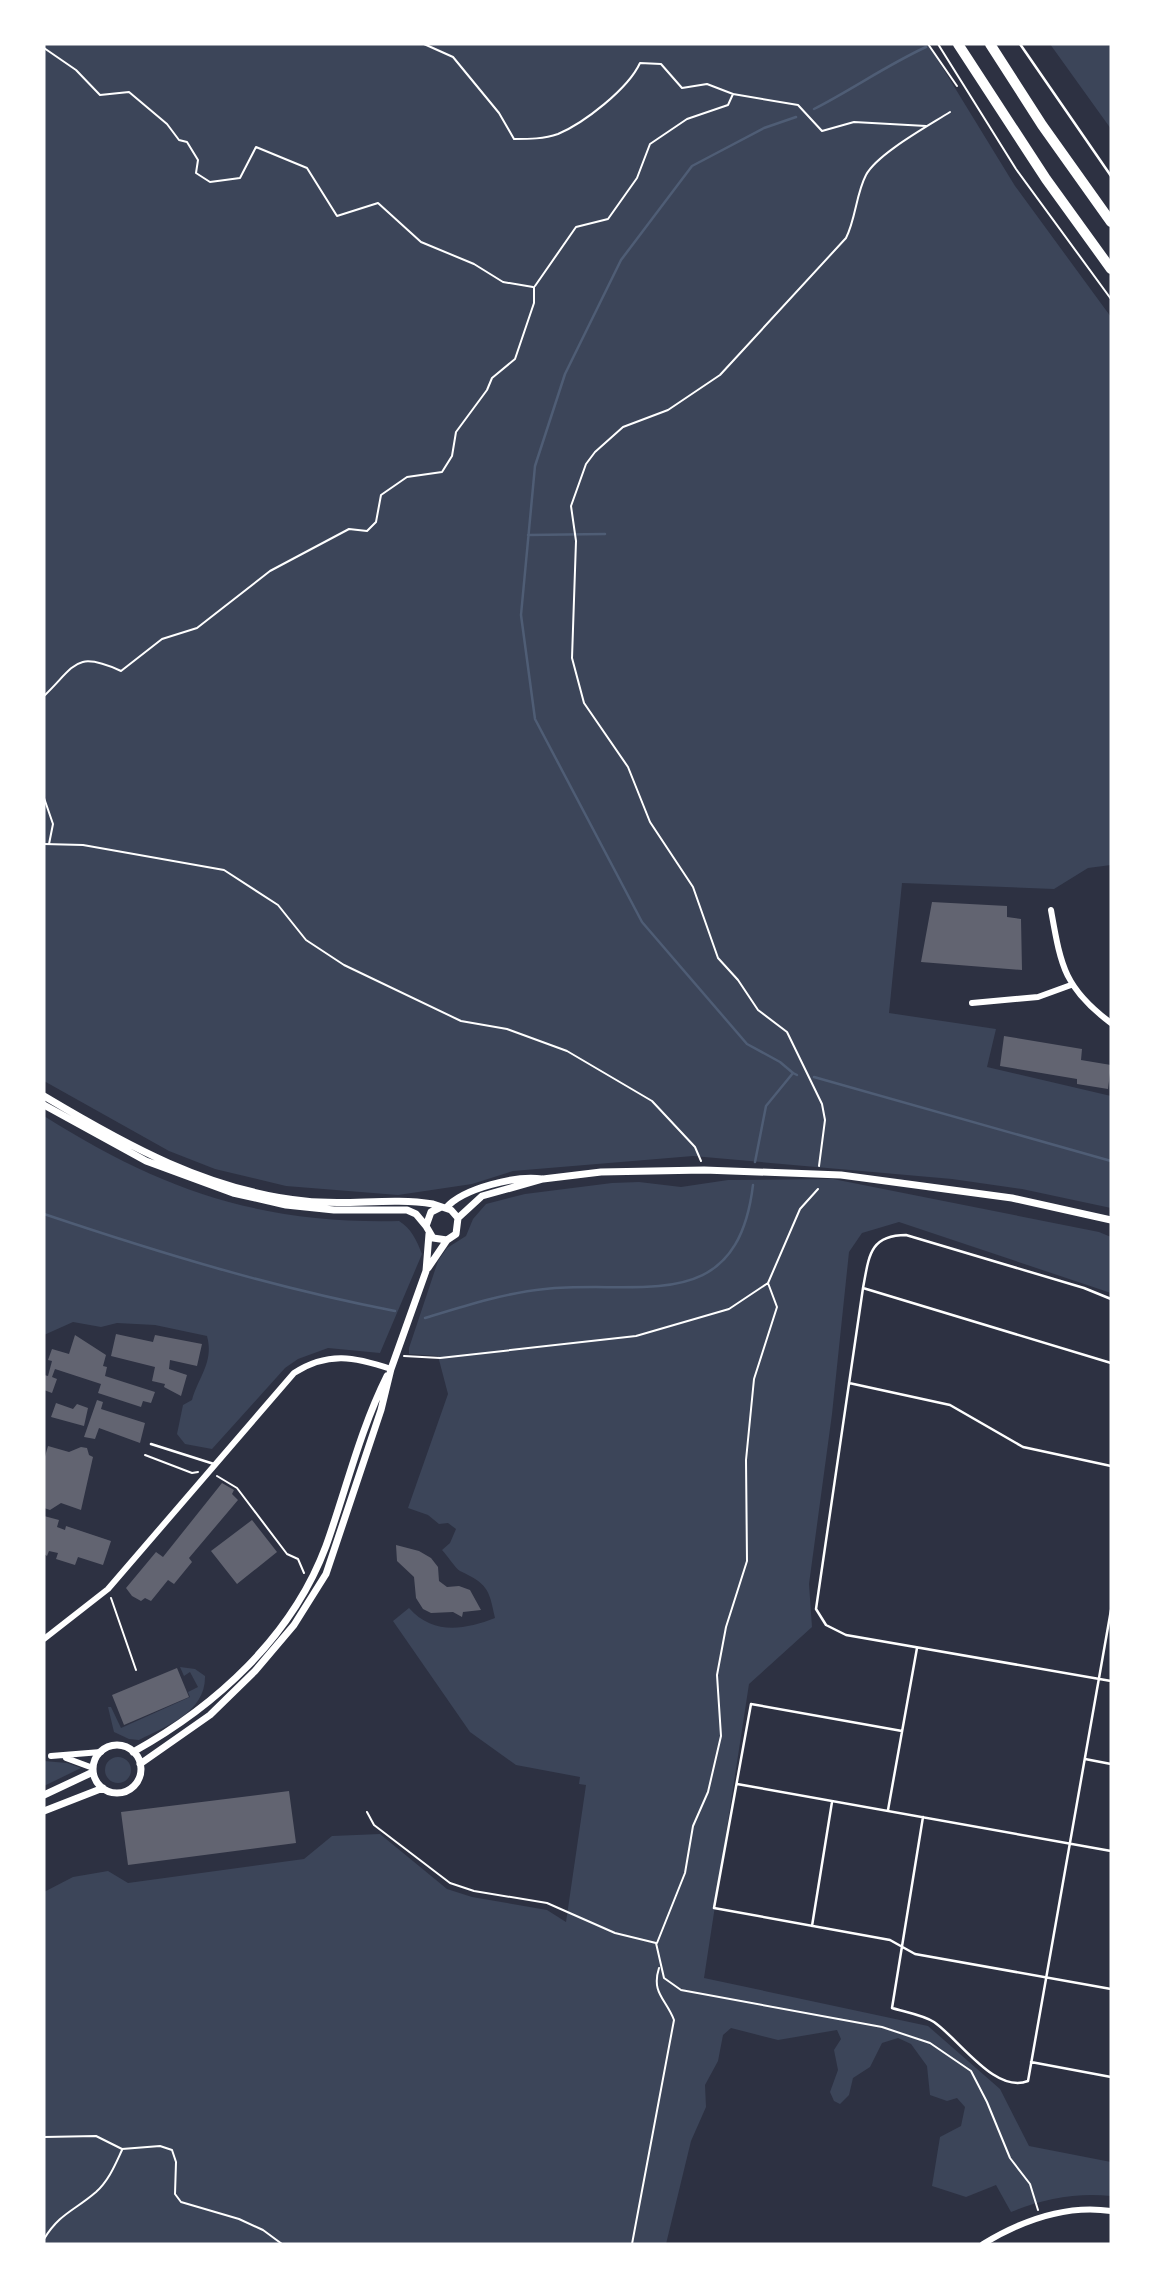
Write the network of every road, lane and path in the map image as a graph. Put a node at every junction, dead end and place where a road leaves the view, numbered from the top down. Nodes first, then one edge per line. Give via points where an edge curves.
1 (424, 44) edge
2 (928, 44) edge
3 (938, 44) edge
4 (958, 44) edge
5 (990, 44) edge
6 (1020, 44) edge
7 (44, 48) edge
8 (957, 86) dead end
9 (733, 94) junction
10 (950, 112) dead end
11 (928, 126) junction
12 (1111, 176) edge
13 (1111, 222) edge
14 (1111, 269) edge
15 (534, 287) junction
16 (1111, 299) edge
17 (44, 696) edge
18 (44, 798) edge
19 (44, 844) edge
20 (48, 845) junction
21 (1051, 910) dead end
22 (1071, 985) junction
23 (972, 1003) dead end
24 (1111, 1023) edge
25 (44, 1096) edge
26 (44, 1105) edge
27 (704, 1170) junction
28 (819, 1173) junction
29 (543, 1179) junction
30 (818, 1189) dead end
31 (444, 1208) junction
32 (458, 1218) junction
33 (1111, 1222) edge
34 (428, 1230) junction
35 (447, 1240) junction
36 (426, 1271) junction
37 (768, 1283) junction
38 (863, 1288) junction
39 (1111, 1299) edge
40 (396, 1354) junction
41 (1111, 1363) edge
42 (391, 1369) junction
43 (849, 1383) junction
44 (151, 1444) dead end
45 (145, 1455) dead end
46 (217, 1465) junction
47 (1111, 1465) edge
48 (208, 1473) junction
49 (310, 1579) junction
50 (110, 1597) dead end
51 (1111, 1611) edge
52 (44, 1639) edge
53 (917, 1648) junction
54 (136, 1670) dead end
55 (1100, 1679) junction
56 (1111, 1681) edge
57 (902, 1731) junction
58 (101, 1752) junction
59 (133, 1752) junction
60 (1085, 1759) junction
61 (140, 1764) junction
62 (1111, 1764) edge
63 (93, 1770) junction
64 (737, 1784) junction
65 (103, 1788) junction
66 (44, 1795) edge
67 (832, 1800) junction
68 (888, 1810) junction
69 (44, 1811) edge
70 (367, 1812) dead end
71 (923, 1816) junction
72 (1069, 1844) junction
73 (1111, 1851) edge
74 (812, 1926) junction
75 (656, 1943) junction
76 (902, 1946) junction
77 (659, 1967) junction
78 (1046, 1978) junction
79 (1111, 1989) edge
80 (1031, 2062) junction
81 (1111, 2077) edge
82 (44, 2137) edge
83 (122, 2149) junction
84 (1111, 2211) edge
85 (1039, 2218) junction
86 (44, 2239) edge
87 (282, 2244) edge
88 (632, 2244) edge
89 (983, 2244) edge

1 - 9 path via 453,57 514,139 558,133 605,103 633,78 640,63 661,64 682,88 707,84
2 - 8 path
3 - 16 path via 1016,169
4 - 14 highway
5 - 13 highway
6 - 12 lane
7 - 15 path via 76,70 100,95 129,92 179,140 187,142 198,160 196,173 210,181 240,178 256,147 307,168 337,216 378,203 421,242 503,282
9 - 11 path via 798,105 822,131 854,122
9 - 15 path via 728,106 687,119 650,144 637,178 608,219 576,227
10 - 11 path
11 - 28 path via 876,160 865,177 846,238 720,375 668,410 623,427 595,452 571,506 576,541 572,658 584,703 628,767 650,822 693,887 718,958 758,1010 787,1032 822,1104 825,1120
15 - 17 path via 534,303 515,359 492,378 456,432 452,456 442,471 407,477 381,495 376,522 368,531 349,529 270,571 197,628 162,639 121,671 96,660 75,663
18 - 20 path via 54,824
19 - 20 path
20 - 27 path via 83,845 224,870 278,905 306,940 344,965 461,1021 507,1029 567,1051 652,1101 695,1147
21 - 22 street via 1060,958
22 - 23 street via 1038,997
22 - 24 street
25 - 31 street via 147,1155 235,1188 306,1202 417,1201
26 - 34 street via 146,1161 222,1190 286,1205 407,1210
27 - 28 street
27 - 29 street via 601,1172
28 - 33 street via 1012,1198
29 - 31 street via 468,1192
29 - 32 street via 482,1196
30 - 37 path via 800,1209
31 - 32 street
31 - 34 street via 431,1212
32 - 35 street via 456,1234
34 - 35 street via 437,1240
34 - 36 street
35 - 36 street
36 - 40 street
37 - 40 path via 729,1310 636,1336 440,1358
37 - 75 path via 777,1307 754,1380 746,1460 747,1561 726,1627 717,1675 721,1735 708,1792 693,1826 685,1873
38 - 39 lane via 875,1245 885,1237 906,1235
38 - 41 lane
38 - 43 lane
40 - 42 street
42 - 46 street via 351,1357 307,1365 294,1373
42 - 49 street
42 - 61 street via 335,1554 311,1599 255,1671 219,1706
43 - 47 lane via 950,1405 1023,1447
43 - 53 lane via 816,1609 826,1625 846,1635
44 - 46 lane
45 - 48 path via 192,1473
46 - 48 street
48 - 49 path via 237,1488
48 - 52 street via 108,1589
49 - 59 street via 281,1627 226,1687
50 - 54 path
51 - 55 lane
53 - 55 lane
53 - 57 lane
55 - 56 lane
55 - 60 lane
57 - 64 lane via 751,1704
57 - 68 lane
58 - 59 street via 114,1746
58 - 63 street
58 - 63 street via 51,1756
59 - 61 street
60 - 62 lane
60 - 72 lane
61 - 65 street via 139,1781 130,1789 116,1793
63 - 65 street
63 - 66 street
64 - 67 lane
64 - 74 lane via 714,1908
65 - 69 street
67 - 68 lane
67 - 74 lane
68 - 71 lane
70 - 75 path via 374,1825 450,1883 547,1903 615,1933
71 - 72 lane
71 - 76 lane
72 - 73 lane
72 - 78 lane
74 - 76 lane
75 - 77 path
76 - 78 lane via 915,1954
76 - 80 lane via 892,2008 933,2021 1001,2081 1019,2085 1028,2081
77 - 85 path via 674,1986 692,1993 883,2027 930,2043 971,2071 1010,2158 1030,2184
77 - 88 path via 657,1993 674,2020
78 - 79 lane
78 - 80 lane
80 - 81 lane
82 - 83 path via 96,2136
83 - 86 path via 96,2192 56,2219
83 - 87 path via 159,2146 172,2150 175,2194 181,2202 239,2219
84 - 85 street via 1080,2210
85 - 89 street

